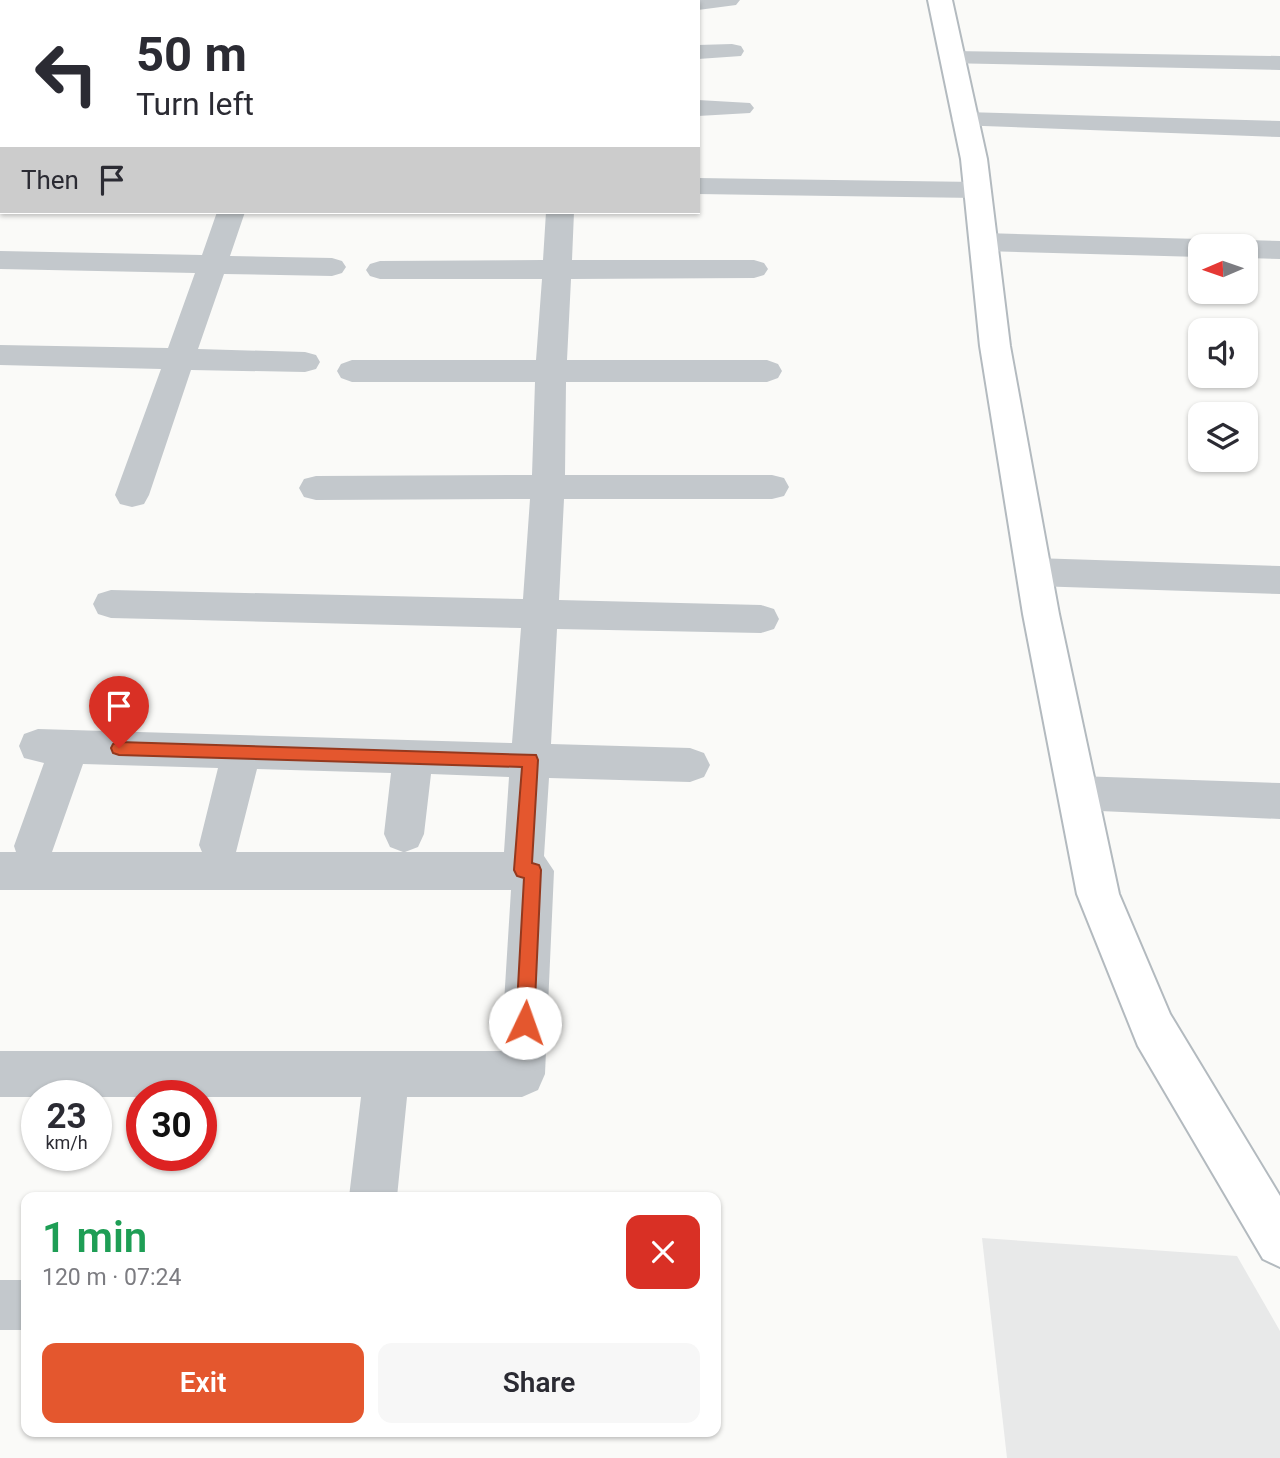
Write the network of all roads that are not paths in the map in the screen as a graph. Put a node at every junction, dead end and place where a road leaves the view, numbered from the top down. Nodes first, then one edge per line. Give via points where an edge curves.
1 (728, 0) edge
2 (940, 0) edge
3 (700, 2) edge
4 (732, 51) dead end
5 (700, 52) edge
6 (952, 58) junction
7 (1280, 63) edge
8 (700, 108) edge
9 (741, 108) dead end
10 (965, 120) junction
11 (1280, 129) edge
12 (700, 186) edge
13 (977, 190) junction
14 (230, 214) edge
15 (560, 214) edge
16 (984, 243) junction
17 (1188, 248) edge
18 (1258, 249) edge
19 (1280, 250) edge
20 (0, 260) edge
21 (213, 264) junction
22 (332, 267) dead end
23 (754, 269) dead end
24 (380, 270) dead end
25 (557, 270) junction
26 (0, 355) edge
27 (180, 358) junction
28 (305, 362) dead end
29 (551, 370) junction
30 (352, 371) dead end
31 (767, 371) dead end
32 (548, 487) junction
33 (772, 487) dead end
34 (316, 488) dead end
35 (132, 495) dead end
36 (1034, 572) junction
37 (1280, 580) edge
38 (111, 604) dead end
39 (540, 613) junction
40 (761, 619) dead end
41 (242, 752) junction
42 (413, 757) junction
43 (530, 760) junction
44 (690, 765) dead end
45 (1077, 793) junction
46 (1280, 801) edge
47 (404, 834) dead end
48 (219, 845) dead end
49 (34, 846) dead end
50 (523, 870) junction
51 (0, 871) edge
52 (387, 1073) junction
53 (0, 1074) edge
54 (374, 1192) edge
55 (1280, 1242) edge
56 (0, 1305) edge
57 (21, 1305) edge

1 - 3 street
2 - 6 street
4 - 5 street
6 - 7 street
6 - 10 street
8 - 9 street
10 - 11 street
10 - 13 street
12 - 13 street
13 - 16 street
14 - 21 street
15 - 25 street
16 - 17 street
16 - 36 street via 996,346
18 - 19 street
20 - 21 street
21 - 22 street
21 - 27 street
23 - 25 street
24 - 25 street
25 - 29 street
26 - 27 street
27 - 28 street
27 - 35 street
29 - 30 street
29 - 31 street
29 - 32 street
32 - 33 street
32 - 34 street
32 - 39 street
36 - 37 street
36 - 45 street
38 - 39 street
39 - 40 street
39 - 43 street
41 - 42 street
41 - 48 street
41 - 49 street via 54,747
42 - 43 street
42 - 47 street
43 - 44 street
43 - 50 street
45 - 46 street
45 - 55 street via 1098,894 1154,1030
50 - 51 street
50 - 52 street via 533,870 522,1074
52 - 53 street
52 - 54 street
56 - 57 street

